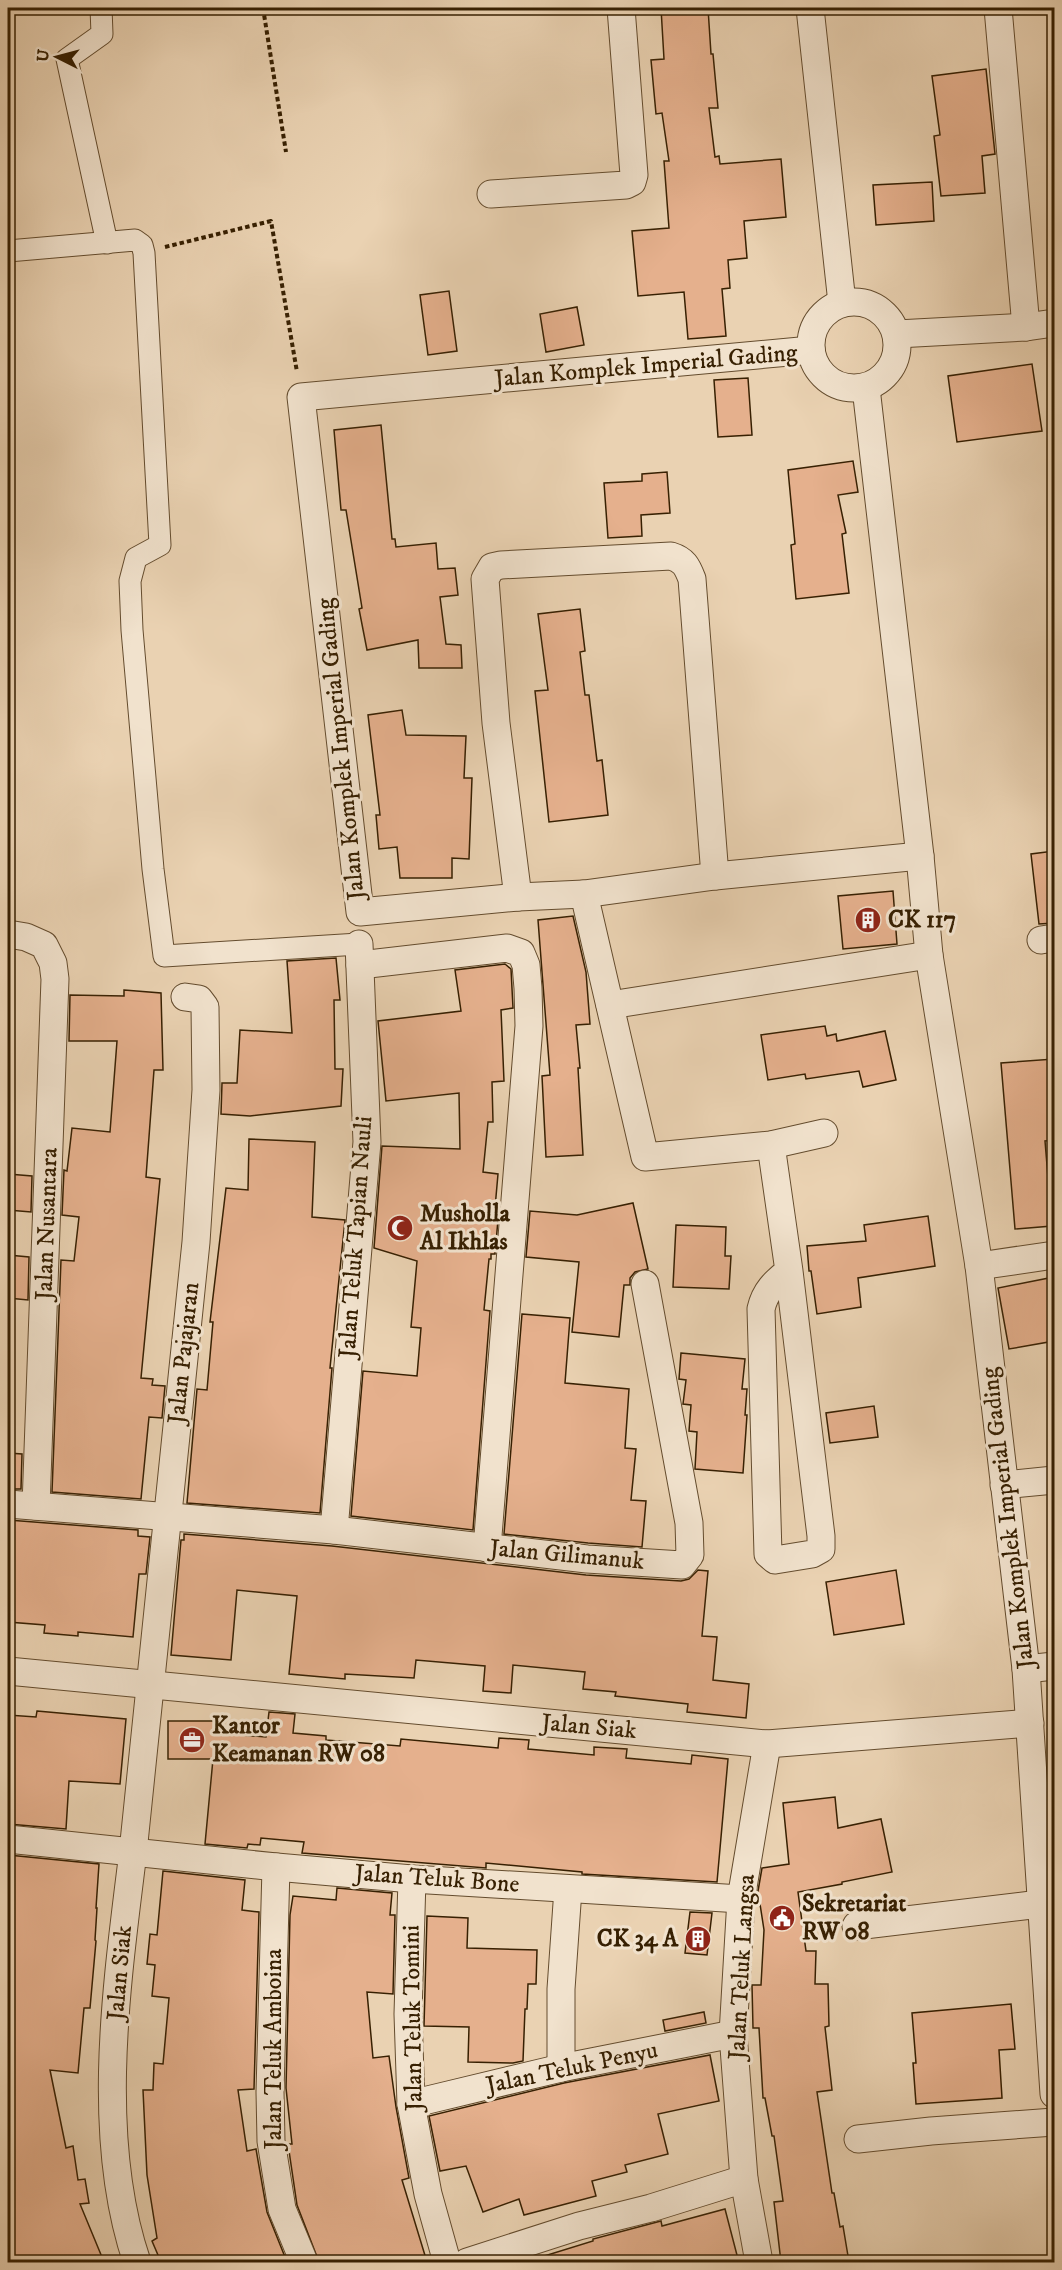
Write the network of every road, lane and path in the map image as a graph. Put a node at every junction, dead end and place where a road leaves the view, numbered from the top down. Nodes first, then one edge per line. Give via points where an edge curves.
1 (101, 8) edge
2 (263, 8) edge
3 (621, 8) edge
4 (810, 8) edge
5 (998, 8) edge
6 (286, 152) dead end
7 (491, 194) dead end
8 (107, 243) junction
9 (8, 251) edge
10 (144, 253) junction
11 (842, 303) junction
12 (1047, 328) edge
13 (897, 334) junction
14 (811, 350) junction
15 (866, 388) junction
16 (301, 397) junction
17 (920, 855) junction
18 (715, 876) junction
19 (584, 894) junction
20 (518, 897) junction
21 (8, 934) edge
22 (359, 955) junction
23 (929, 955) junction
24 (185, 997) dead end
25 (610, 1005) junction
26 (824, 1133) dead end
27 (771, 1145) junction
28 (1054, 1255) edge
29 (979, 1266) junction
30 (789, 1271) junction
31 (645, 1284) dead end
32 (1054, 1480) edge
33 (1004, 1485) junction
34 (8, 1504) edge
35 (36, 1506) junction
36 (166, 1516) junction
37 (334, 1530) junction
38 (487, 1548) junction
39 (1054, 1666) edge
40 (1026, 1669) junction
41 (8, 1671) edge
42 (149, 1683) junction
43 (1030, 1723) junction
44 (767, 1744) junction
45 (8, 1839) edge
46 (1046, 1843) edge
47 (133, 1852) junction
48 (276, 1867) junction
49 (412, 1878) junction
50 (568, 1889) junction
51 (741, 1899) junction
52 (1040, 1904) junction
53 (856, 1926) dead end
54 (734, 2034) junction
55 (561, 2068) junction
56 (1054, 2092) edge
57 (411, 2104) junction
58 (1054, 2122) edge
59 (858, 2139) dead end
60 (744, 2179) junction
61 (137, 2262) edge
62 (304, 2262) edge
63 (447, 2262) edge
64 (467, 2262) edge
65 (759, 2262) edge

1 - 8 street via 102,34 67,59
2 - 6 path
3 - 7 street via 632,182
4 - 11 street
5 - 12 street
8 - 9 street
8 - 10 street via 135,240 142,244
10 - 16 path via 271,220
10 - 22 street via 160,545 136,558 130,581 153,869 164,956
11 - 13 street via 865,302 885,313
11 - 14 street via 824,312 813,330
12 - 13 street
13 - 15 street via 898,351 892,367 881,380
14 - 15 street via 820,373 841,387
14 - 16 street, Jalan Komplek Imperial Gading
15 - 17 street, Jalan Komplek Imperial Gading
16 - 20 street, Jalan Komplek Imperial Gading via 360,912
17 - 18 street, Jalan Komplek Imperial Gading
17 - 23 street, Jalan Komplek Imperial Gading
18 - 19 street, Jalan Komplek Imperial Gading
18 - 20 street via 692,579 687,566 682,559 671,556 501,565 492,567 485,579 496,723
19 - 20 street, Jalan Komplek Imperial Gading
19 - 25 street
21 - 35 street, Jalan Nusantara via 44,945 53,963 55,979
22 - 37 street, Jalan Teluk Tapian Nauli via 367,1142
22 - 38 street via 507,948 521,953 526,965 529,1026
23 - 25 street
23 - 29 street, Jalan Komplek Imperial Gading
24 - 36 street, Jalan Pajajaran via 199,999 205,1007 206,1090 196,1242
25 - 27 street via 645,1157
26 - 27 street
27 - 30 street
28 - 29 street
29 - 33 street, Jalan Komplek Imperial Gading
30 - 30 street via 821,1549 775,1560 768,1554 761,1309 773,1284
31 - 38 street, Jalan Gilimanuk via 689,1523 690,1555 682,1565
32 - 33 street
33 - 40 street, Jalan Komplek Imperial Gading
34 - 35 street, Jalan Gilimanuk
35 - 36 street, Jalan Gilimanuk
36 - 37 street, Jalan Gilimanuk
36 - 42 street, Jalan Pajajaran
37 - 38 street, Jalan Gilimanuk
39 - 40 street
40 - 43 street, Jalan Komplek Imperial Gading
41 - 42 street, Jalan Siak
42 - 44 street, Jalan Siak
42 - 47 street, Jalan Siak
43 - 44 street, Jalan Siak
43 - 46 street, Jalan Komplek Imperial Gading
44 - 51 street, Jalan Teluk Langsa
45 - 47 street, Jalan Teluk Bone
46 - 52 street, Jalan Komplek Imperial Gading
47 - 48 street, Jalan Teluk Bone
47 - 61 street, Jalan Siak via 114,2046 113,2128 121,2204
48 - 49 street, Jalan Teluk Bone
48 - 62 street, Jalan Teluk Amboina via 271,2141 282,2209
49 - 50 street, Jalan Teluk Bone
49 - 57 street, Jalan Teluk Tomini via 408,2014
50 - 51 street, Jalan Teluk Bone
50 - 55 street via 561,1989
51 - 54 street, Jalan Teluk Langsa
52 - 53 street
52 - 56 street, Jalan Komplek Imperial Gading
54 - 55 street, Jalan Teluk Penyu
54 - 60 street, Jalan Teluk Langsa
55 - 57 street, Jalan Teluk Penyu
57 - 63 street, Jalan Teluk Tomini via 428,2194
58 - 59 street
60 - 64 street
60 - 65 street, Jalan Teluk Langsa

